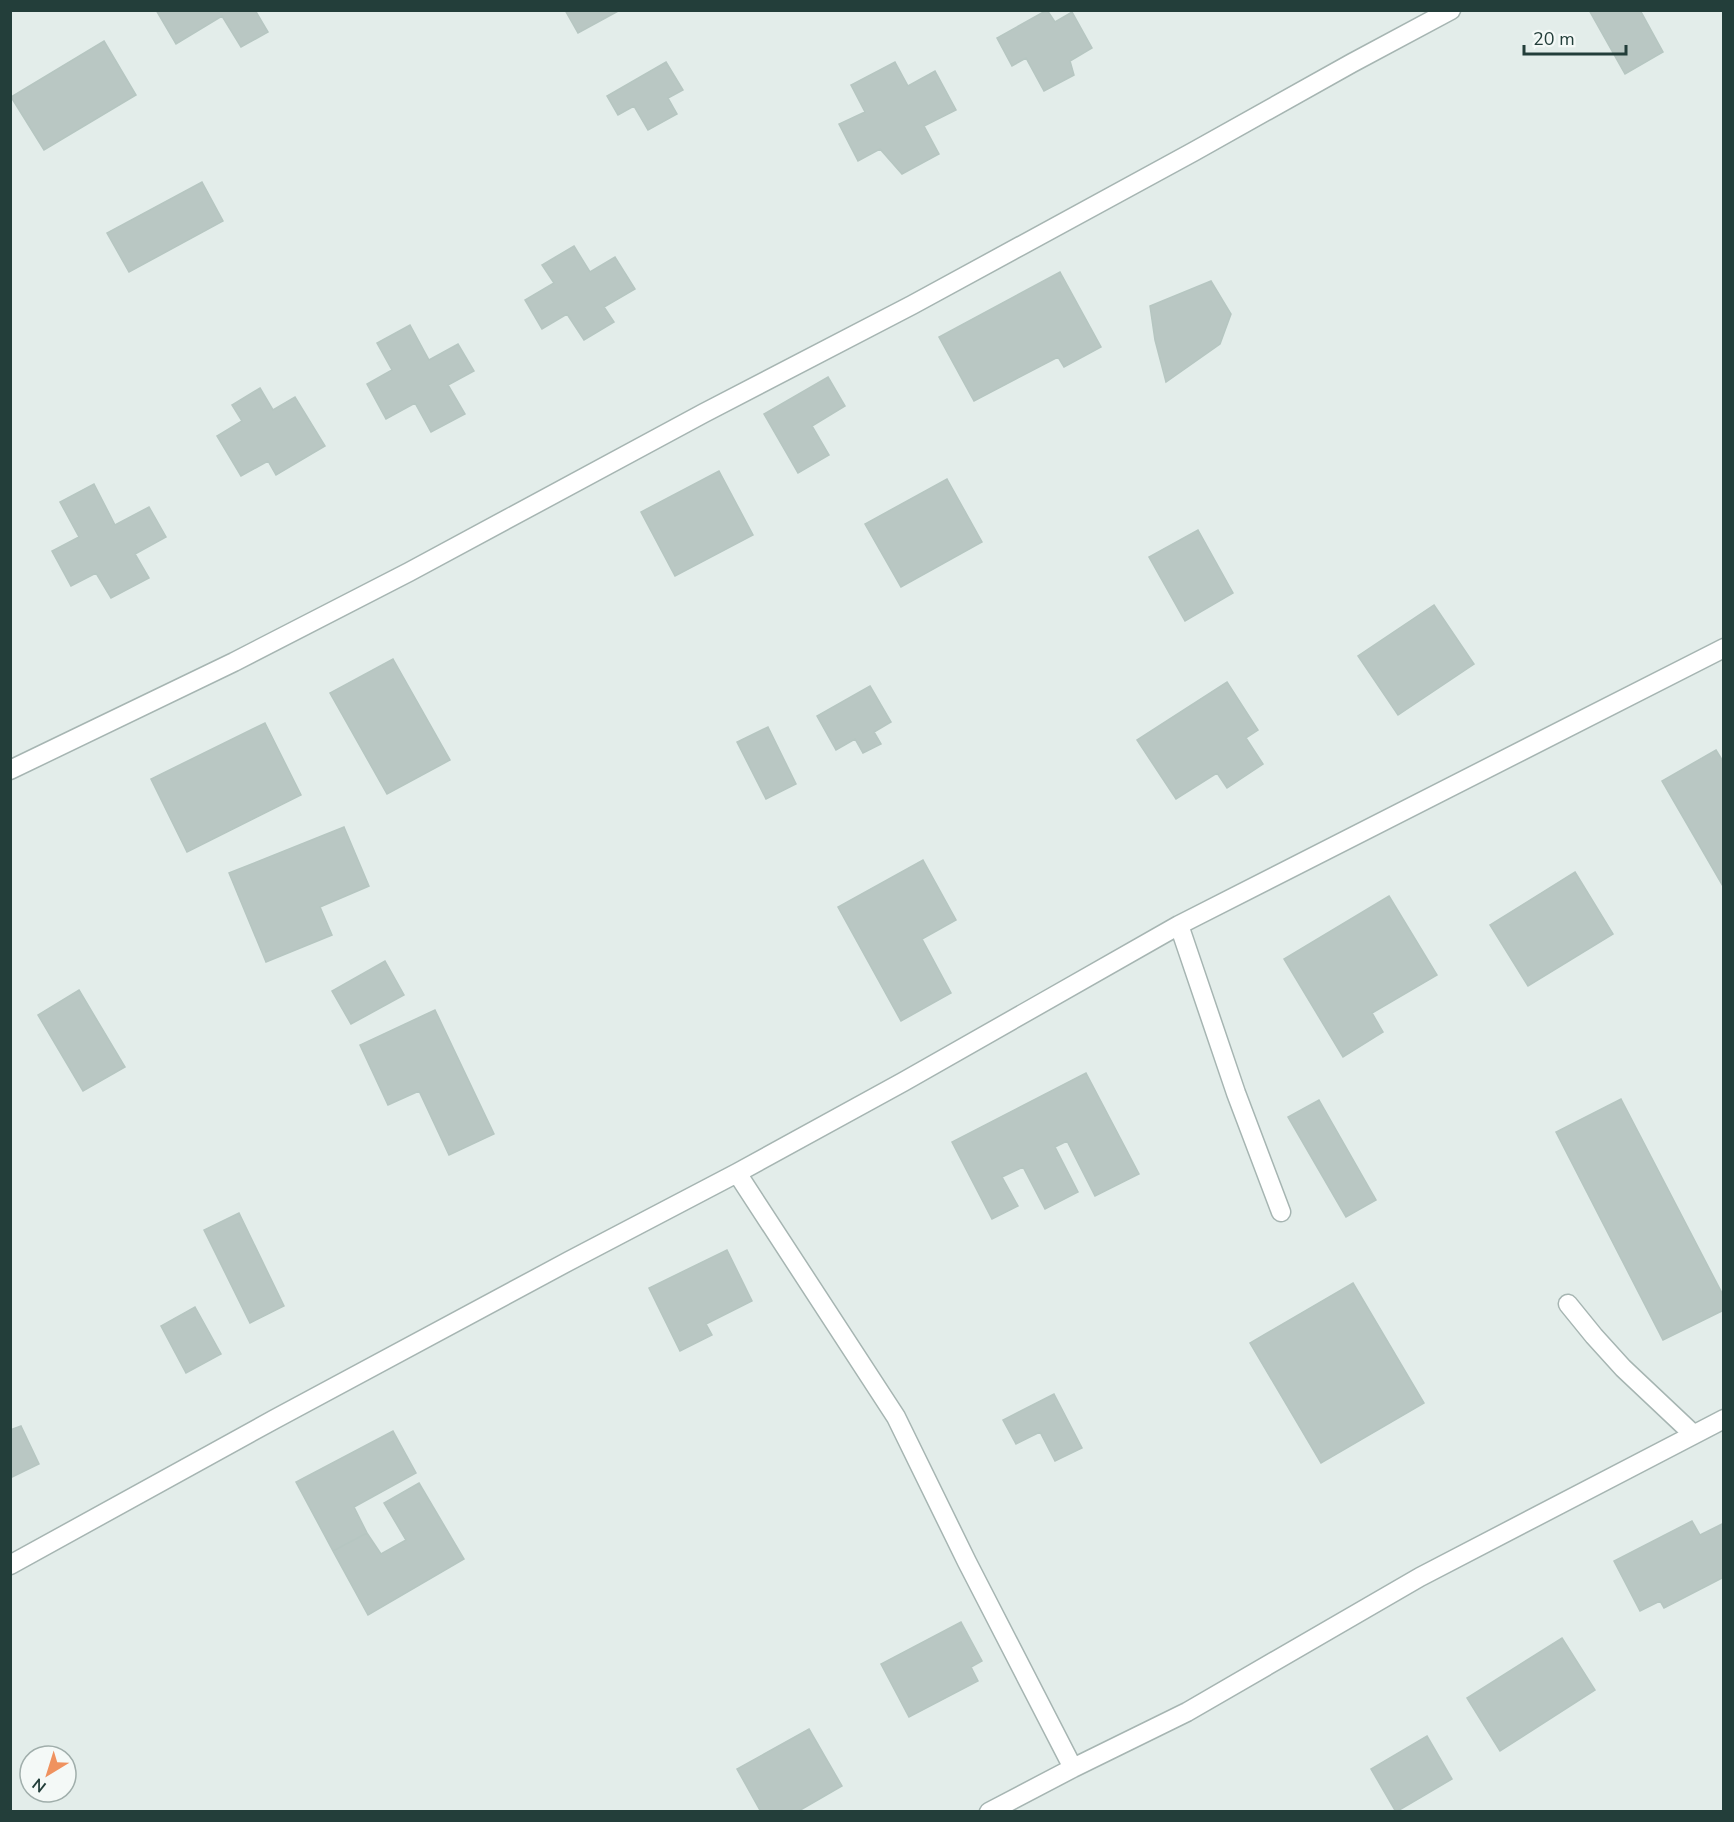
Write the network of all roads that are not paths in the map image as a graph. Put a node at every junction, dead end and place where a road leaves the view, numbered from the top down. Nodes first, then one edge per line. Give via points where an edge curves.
1 (1451, 10) edge
2 (1724, 648) edge
3 (10, 770) edge
4 (1179, 925) junction
5 (737, 1173) junction
6 (1281, 1212) dead end
7 (1568, 1304) dead end
8 (1724, 1419) edge
9 (1694, 1434) junction
10 (10, 1565) edge
11 (1073, 1768) junction
12 (989, 1812) edge

1 - 3 street via 912,305 704,412 409,572
2 - 4 street
4 - 5 street
4 - 6 street
5 - 10 street
5 - 11 street via 896,1417
7 - 9 street via 1623,1368
8 - 9 street
9 - 11 street via 1420,1577 1187,1712
11 - 12 street

